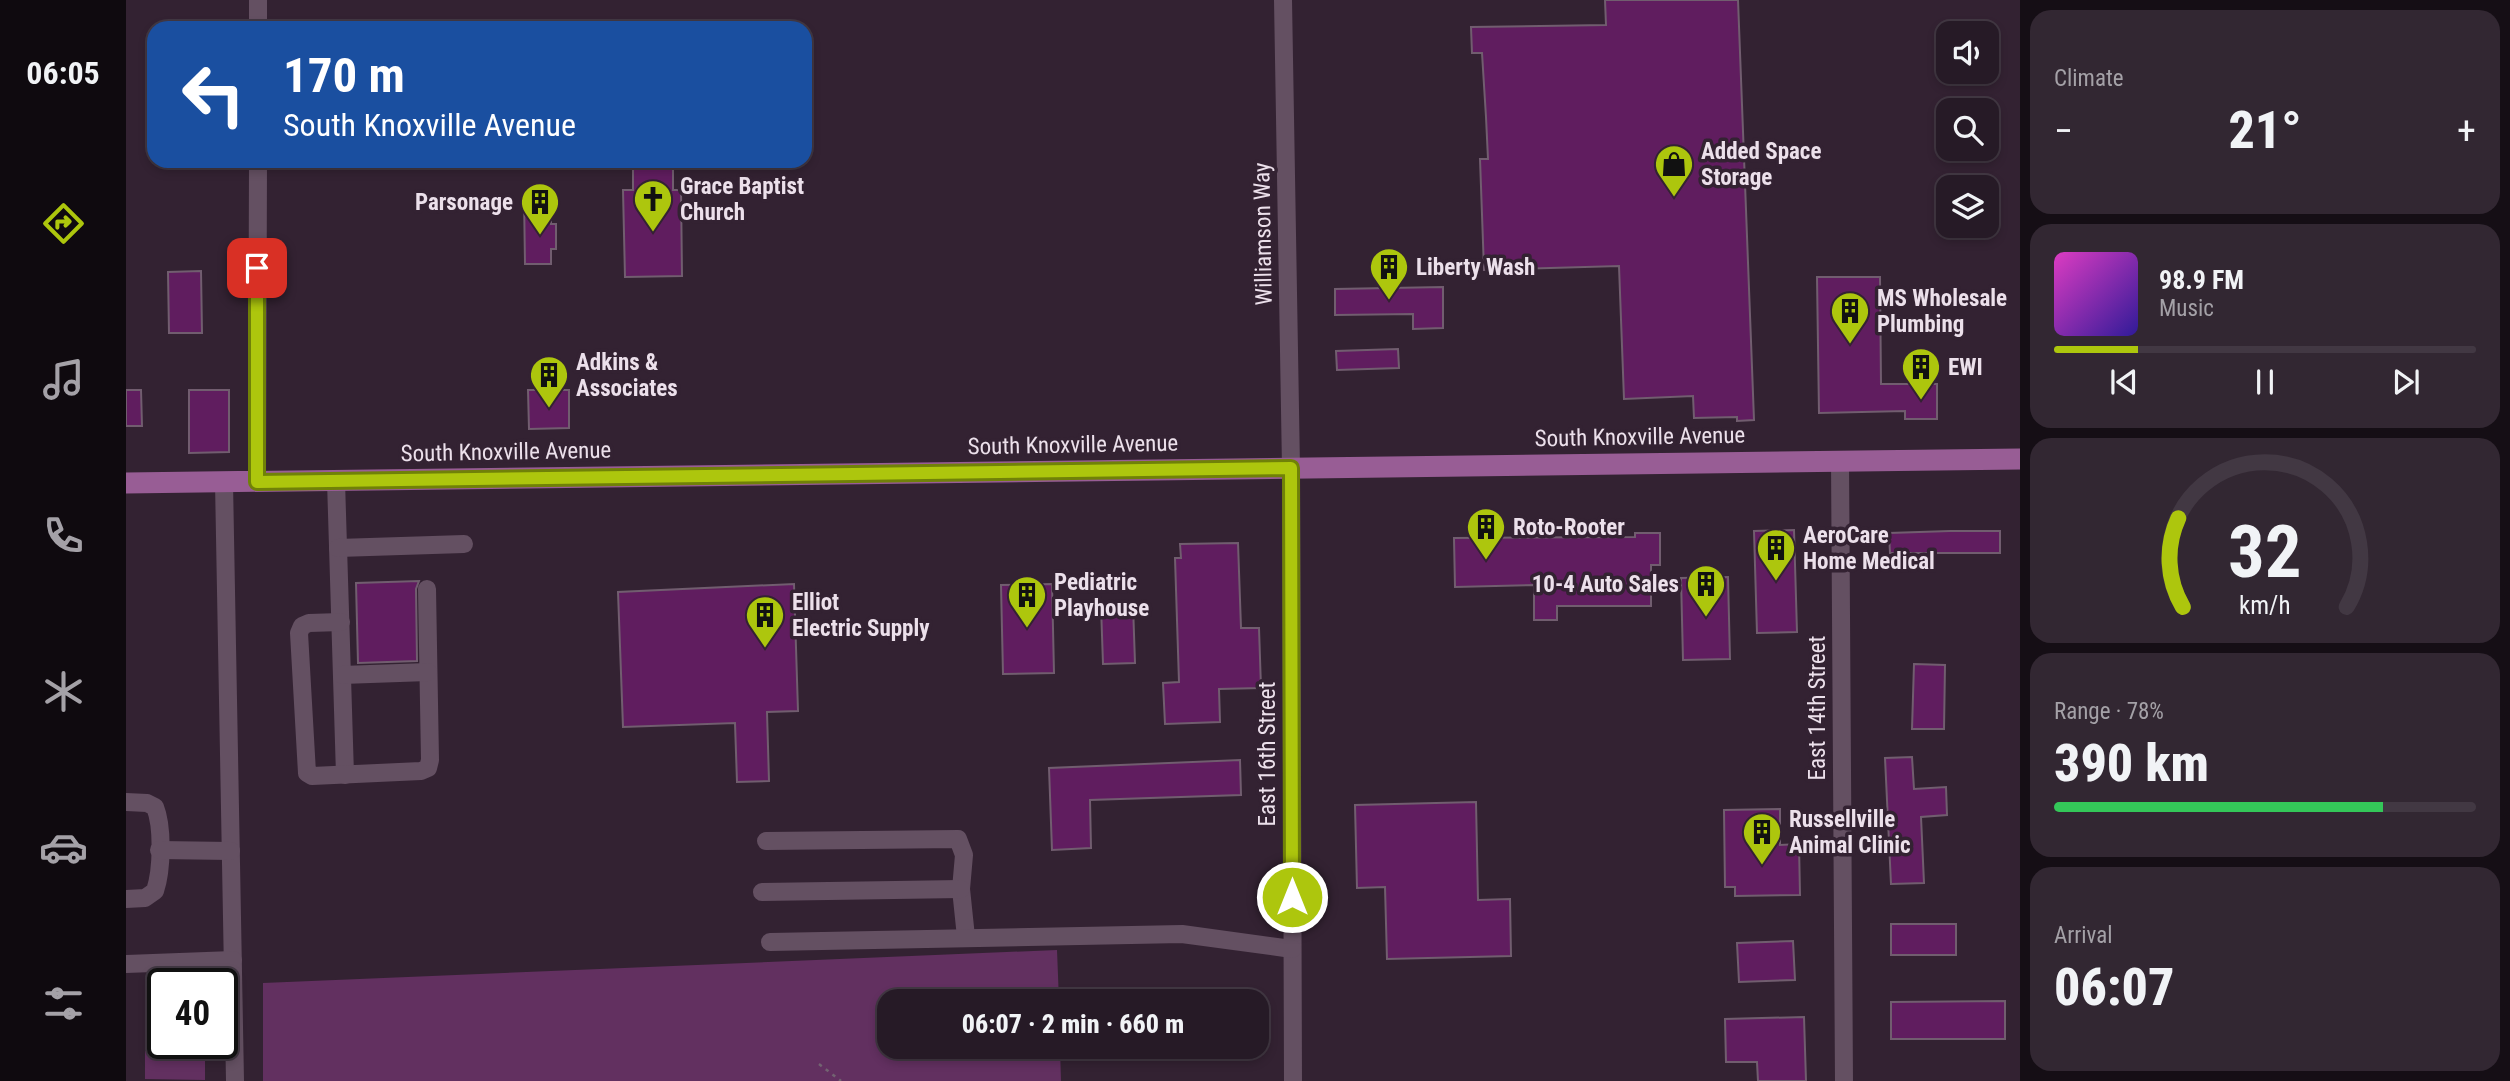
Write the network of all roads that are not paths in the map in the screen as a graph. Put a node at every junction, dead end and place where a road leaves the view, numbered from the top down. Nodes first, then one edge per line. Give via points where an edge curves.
1 (258, 0) edge
2 (1283, 0) edge
3 (258, 21) edge
4 (258, 168) edge
5 (2020, 459) edge
6 (1840, 460) junction
7 (1291, 468) junction
8 (336, 481) junction
9 (223, 482) junction
10 (257, 482) junction
11 (126, 483) edge
12 (464, 544) dead end
13 (338, 548) junction
14 (427, 589) dead end
15 (341, 622) junction
16 (428, 672) junction
17 (342, 675) junction
18 (345, 775) junction
19 (126, 802) edge
20 (766, 841) dead end
21 (159, 850) junction
22 (231, 850) junction
23 (961, 889) junction
24 (762, 892) dead end
25 (126, 899) edge
26 (967, 937) junction
27 (769, 942) dead end
28 (1292, 949) junction
29 (233, 960) junction
30 (126, 964) edge
31 (235, 1081) edge
32 (1293, 1081) edge
33 (1844, 1081) edge

1 - 3 street
2 - 7 street, Williamson Way
4 - 10 street
5 - 6 main road, South Knoxville Avenue
6 - 7 main road, South Knoxville Avenue
6 - 33 street, East 14th Street
7 - 8 main road, South Knoxville Avenue
7 - 28 street, East 16th Street
8 - 10 main road, South Knoxville Avenue
8 - 13 street
9 - 10 main road, South Knoxville Avenue
9 - 11 main road, South Knoxville Avenue
9 - 22 street
12 - 13 street
13 - 15 street
14 - 16 street
15 - 17 street
15 - 18 street via 309,623 299,633 305,767 312,776
16 - 17 street
16 - 18 street via 428,768
17 - 18 street
19 - 21 street via 155,807 160,818
20 - 23 street via 958,839 964,855
21 - 22 street
21 - 25 street via 155,891 145,898
22 - 29 street
23 - 24 street
23 - 26 street
26 - 27 street
26 - 28 street via 1182,934
28 - 32 street, East 16th Street
29 - 30 street
29 - 31 street

